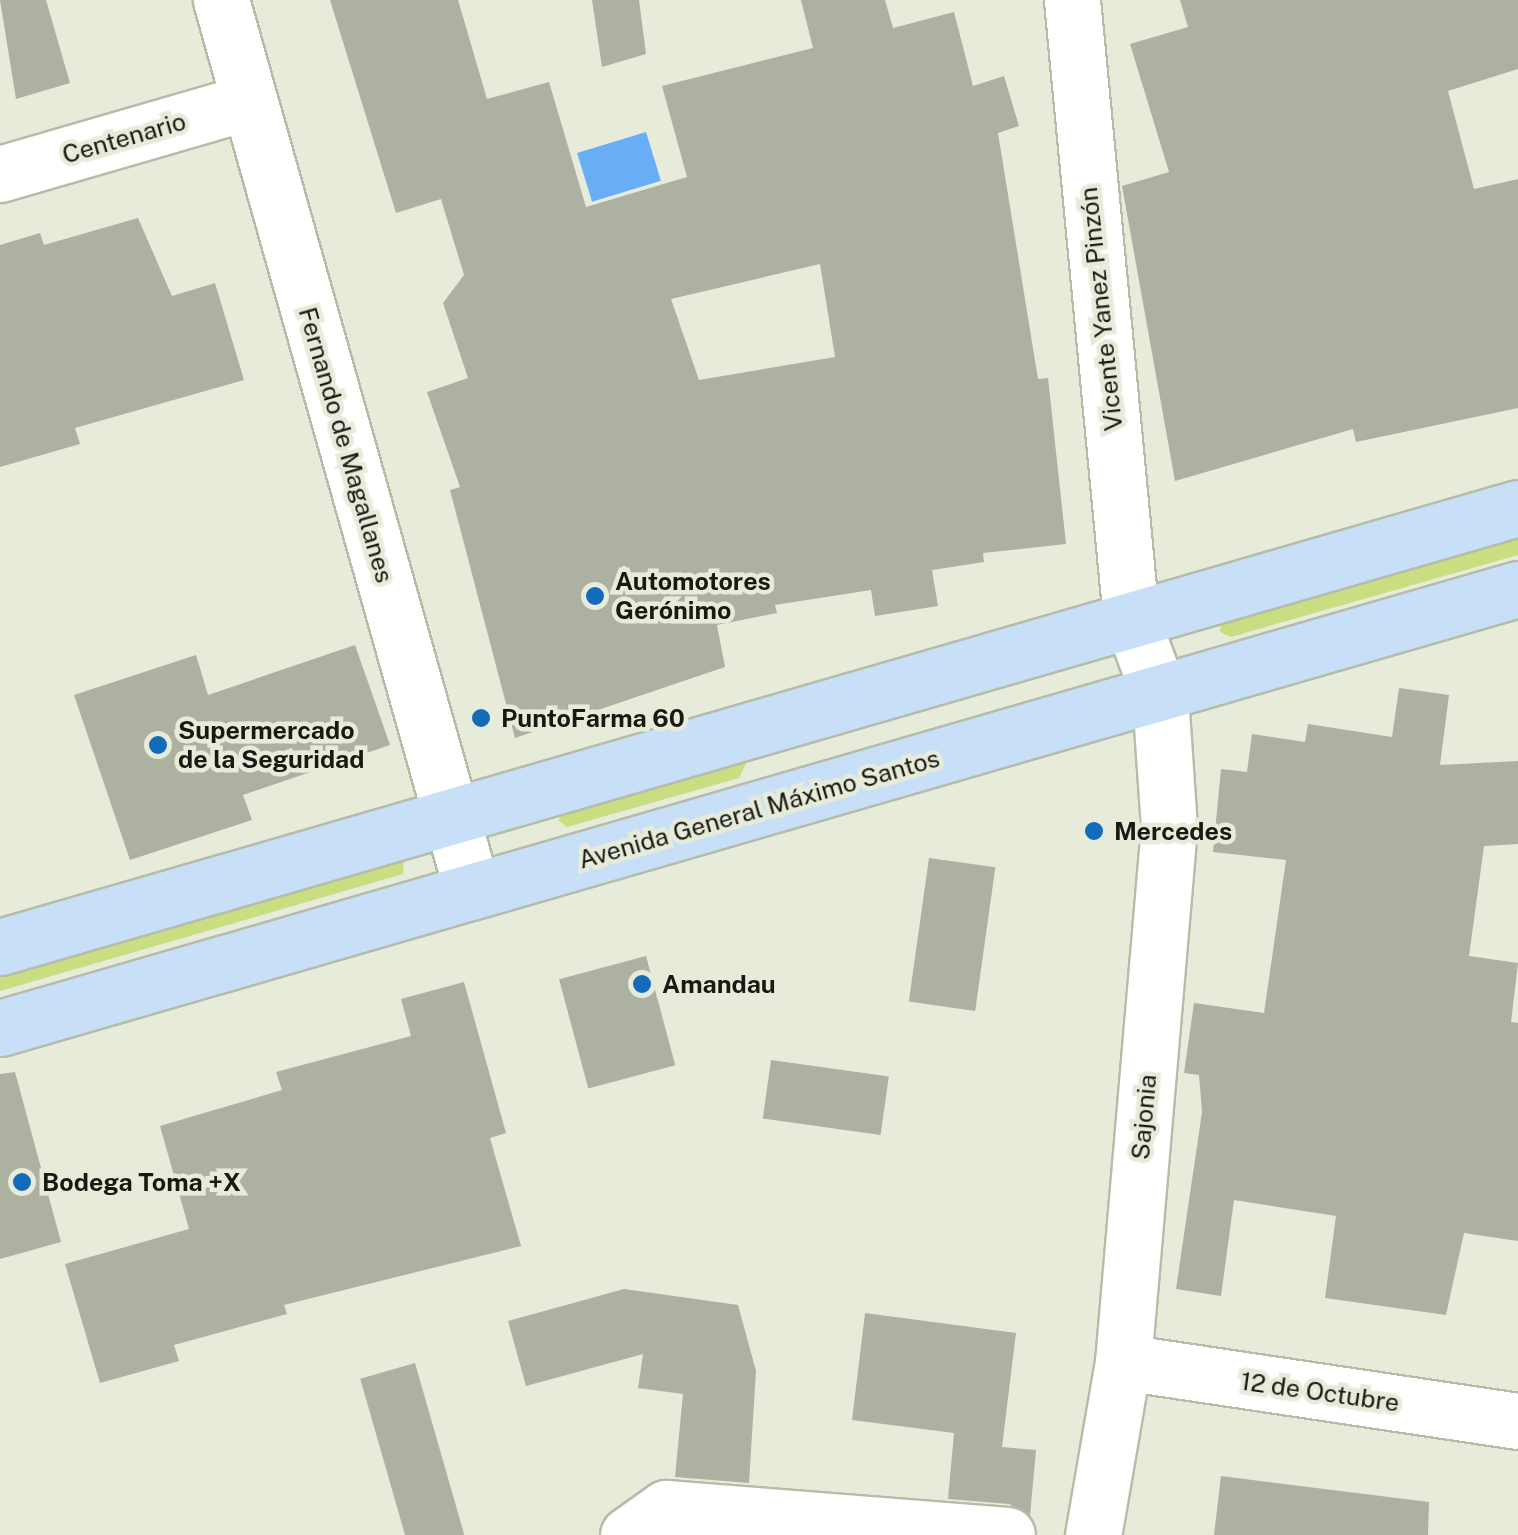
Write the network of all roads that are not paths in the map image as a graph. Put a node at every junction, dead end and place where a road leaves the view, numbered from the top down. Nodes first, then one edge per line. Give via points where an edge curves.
1 (221, 0) edge
2 (1072, 0) edge
3 (248, 102) junction
4 (0, 174) edge
5 (1518, 508) edge
6 (1518, 589) edge
7 (1131, 618) junction
8 (1160, 696) junction
9 (451, 816) junction
10 (472, 890) junction
11 (0, 947) edge
12 (0, 1028) edge
13 (1123, 1362) junction
14 (1518, 1421) edge
15 (628, 1535) edge
16 (1007, 1535) edge
17 (1094, 1535) edge

1 - 3 street, Fernando de Magallanes
2 - 7 street, Vicente Yanez Pinzón
3 - 4 street, Centenario
3 - 9 street, Fernando de Magallanes
5 - 7 main road
6 - 8 main road, Avenida General Máximo Santos
7 - 8 street, Vicente Yanez Pinzón
7 - 9 main road
8 - 10 main road, Avenida General Máximo Santos
8 - 13 street, Sajonia via 1169,827
9 - 10 street, Fernando de Magallanes
9 - 11 main road
10 - 12 main road, Avenida General Máximo Santos
13 - 14 street, 12 de Octubre
13 - 17 street, Sajonia
15 - 16 street via 666,1508

